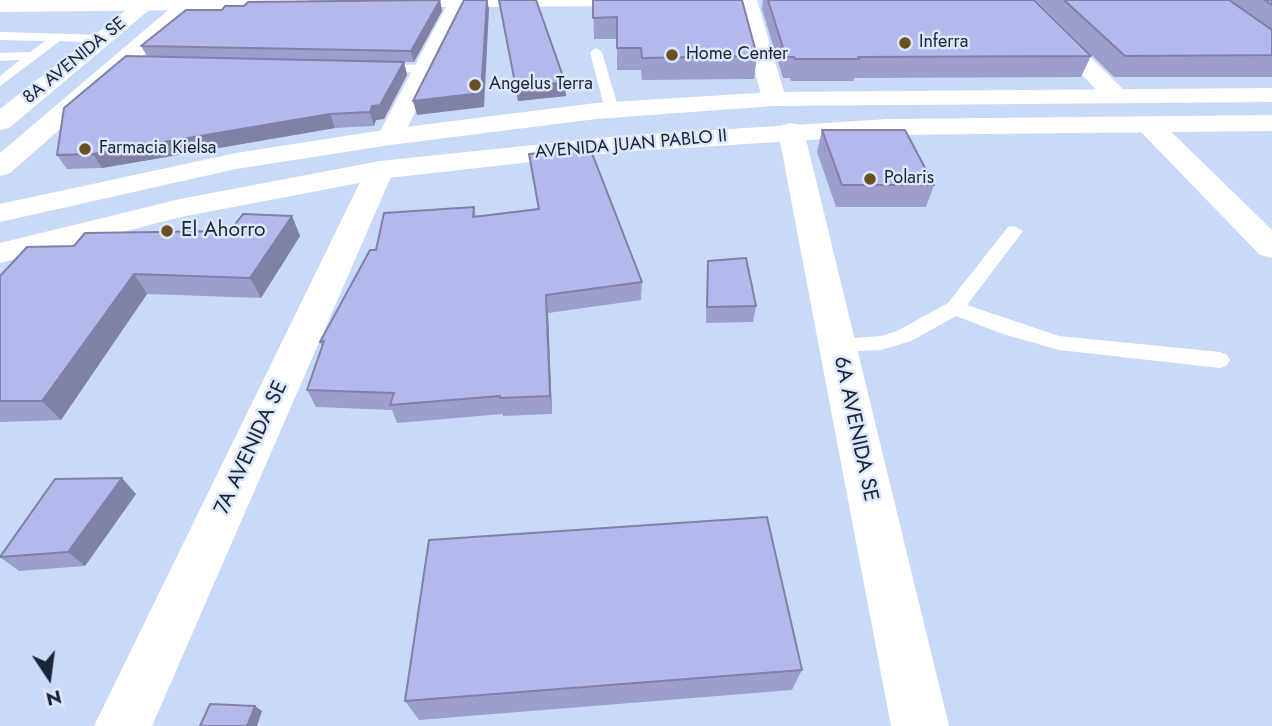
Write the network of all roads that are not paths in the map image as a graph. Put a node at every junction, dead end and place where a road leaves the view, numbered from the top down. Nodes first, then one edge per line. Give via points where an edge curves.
1 (621, 0) edge
2 (747, 0) edge
3 (1021, 0) edge
4 (459, 1) edge
5 (148, 2) edge
6 (189, 2) edge
7 (323, 3) edge
8 (364, 3) edge
9 (3, 8) edge
10 (0, 36) edge
11 (58, 37) junction
12 (103, 39) junction
13 (596, 52) dead end
14 (33, 56) junction
15 (0, 57) edge
16 (355, 68) edge
17 (424, 69) junction
18 (0, 82) edge
19 (1272, 95) edge
20 (1116, 96) junction
21 (612, 110) junction
22 (782, 115) junction
23 (0, 122) edge
24 (1272, 123) edge
25 (1149, 125) junction
26 (385, 154) junction
27 (0, 167) edge
28 (0, 213) edge
29 (1014, 231) dead end
30 (1272, 248) edge
31 (0, 253) edge
32 (955, 308) junction
33 (837, 345) junction
34 (1220, 360) dead end
35 (123, 726) edge
36 (920, 726) edge

1 - 4 main road
2 - 22 main road, 6A AVENIDA SE
3 - 20 main road
4 - 8 main road
4 - 17 main road, 7A AVENIDA SE
5 - 6 main road
5 - 9 main road
5 - 12 main road, 8A AVENIDA SE
6 - 7 main road
6 - 27 main road, 8A AVENIDA SE via 129,64
10 - 11 lane
11 - 12 lane
11 - 14 lane
12 - 23 main road, 8A AVENIDA SE
13 - 21 lane
14 - 15 lane
14 - 18 lane
16 - 17 lane
17 - 26 main road, 7A AVENIDA SE
19 - 20 main road, AVENIDA JUAN PABLO II
20 - 22 main road, AVENIDA JUAN PABLO II
21 - 22 main road, AVENIDA JUAN PABLO II
21 - 26 main road, AVENIDA JUAN PABLO II
22 - 25 main road, AVENIDA JUAN PABLO II
22 - 26 main road, AVENIDA JUAN PABLO II via 619,144
22 - 33 main road, 6A AVENIDA SE
24 - 25 main road, AVENIDA JUAN PABLO II
25 - 30 main road
26 - 28 main road, AVENIDA JUAN PABLO II via 236,160
26 - 31 main road, AVENIDA JUAN PABLO II
26 - 35 main road, 7A AVENIDA SE
29 - 32 lane
32 - 33 lane via 904,336 881,343
32 - 34 lane via 1059,343
33 - 36 main road, 6A AVENIDA SE

